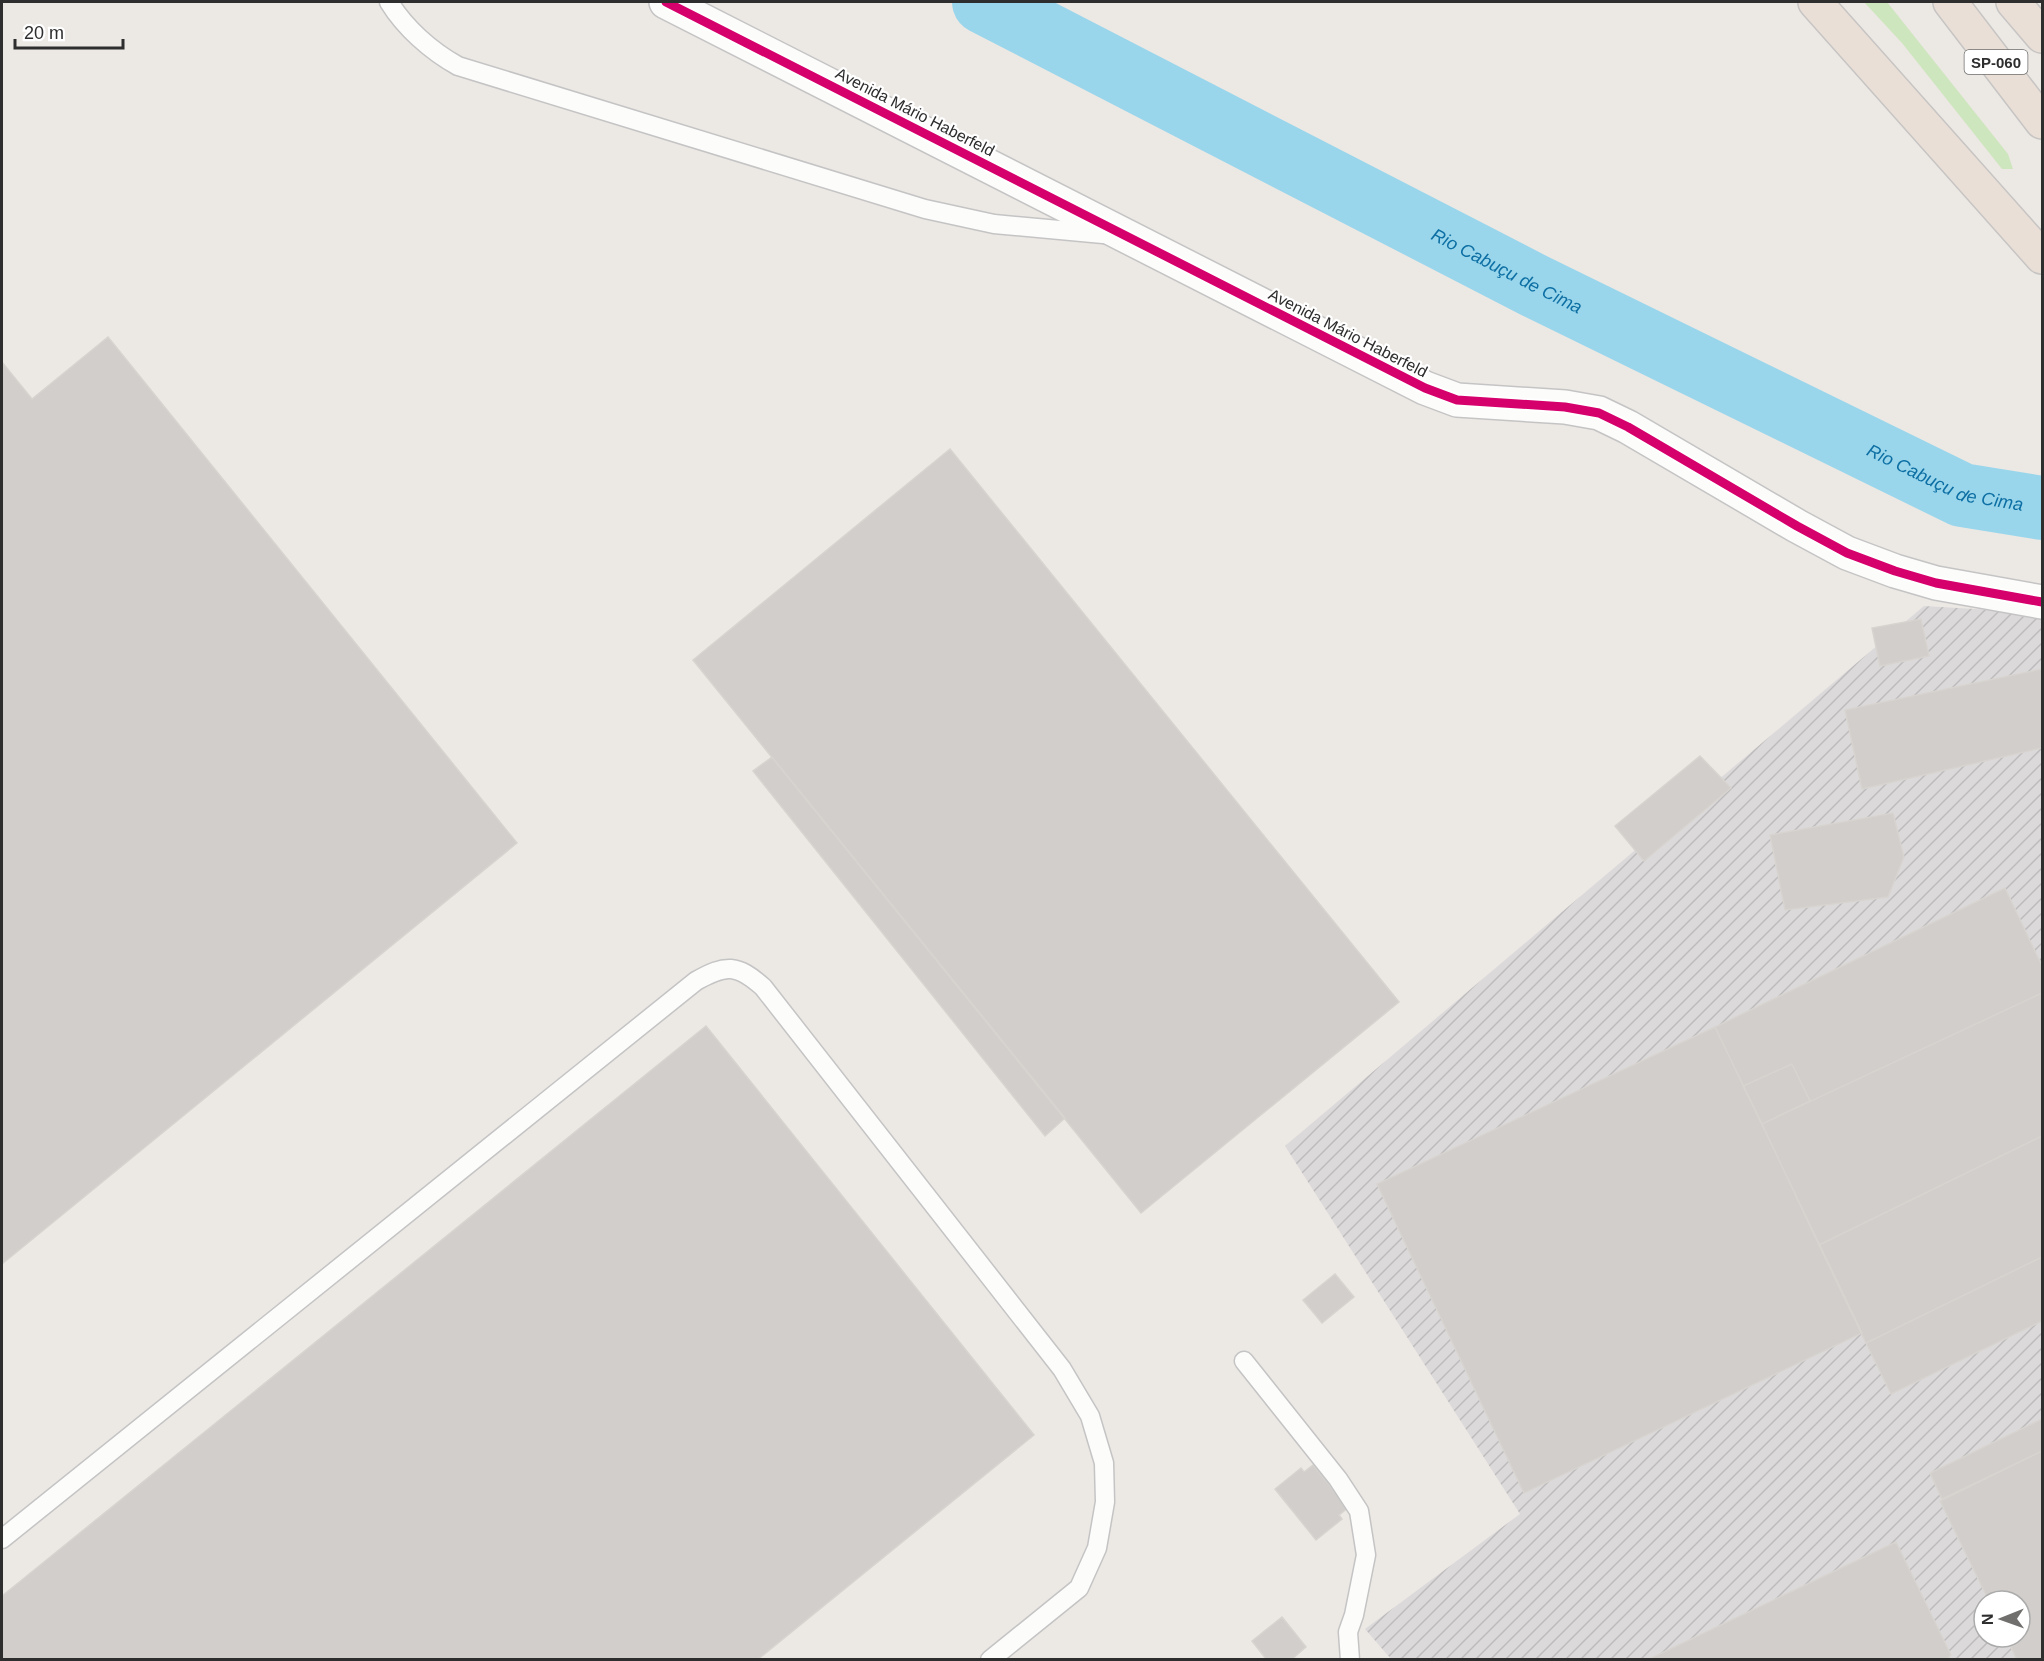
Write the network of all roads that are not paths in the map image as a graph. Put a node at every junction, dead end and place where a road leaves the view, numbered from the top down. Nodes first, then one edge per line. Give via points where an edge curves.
1 (389, 2) edge
2 (666, 2) edge
3 (1815, 2) edge
4 (1950, 2) edge
5 (2013, 2) edge
6 (2043, 36) edge
7 (2043, 122) edge
8 (1123, 236) junction
9 (2043, 257) edge
10 (2043, 602) edge
11 (1244, 1361) dead end
12 (2, 1539) edge
13 (990, 1659) edge
14 (1350, 1659) edge

1 - 8 lane via 422,41 458,66 925,209 994,224
2 - 8 street, Avenida Mário Haberfeld
3 - 9 highway
4 - 7 highway, SP-060
5 - 6 highway
8 - 10 street, Avenida Mário Haberfeld via 1425,388 1456,400 1599,413 1847,553 1936,583
11 - 14 lane via 1359,1511 1366,1555 1348,1632
12 - 13 lane via 696,981 716,970 731,968 748,973 763,987 1062,1369 1090,1416 1104,1463 1106,1502 1097,1548 1079,1588

